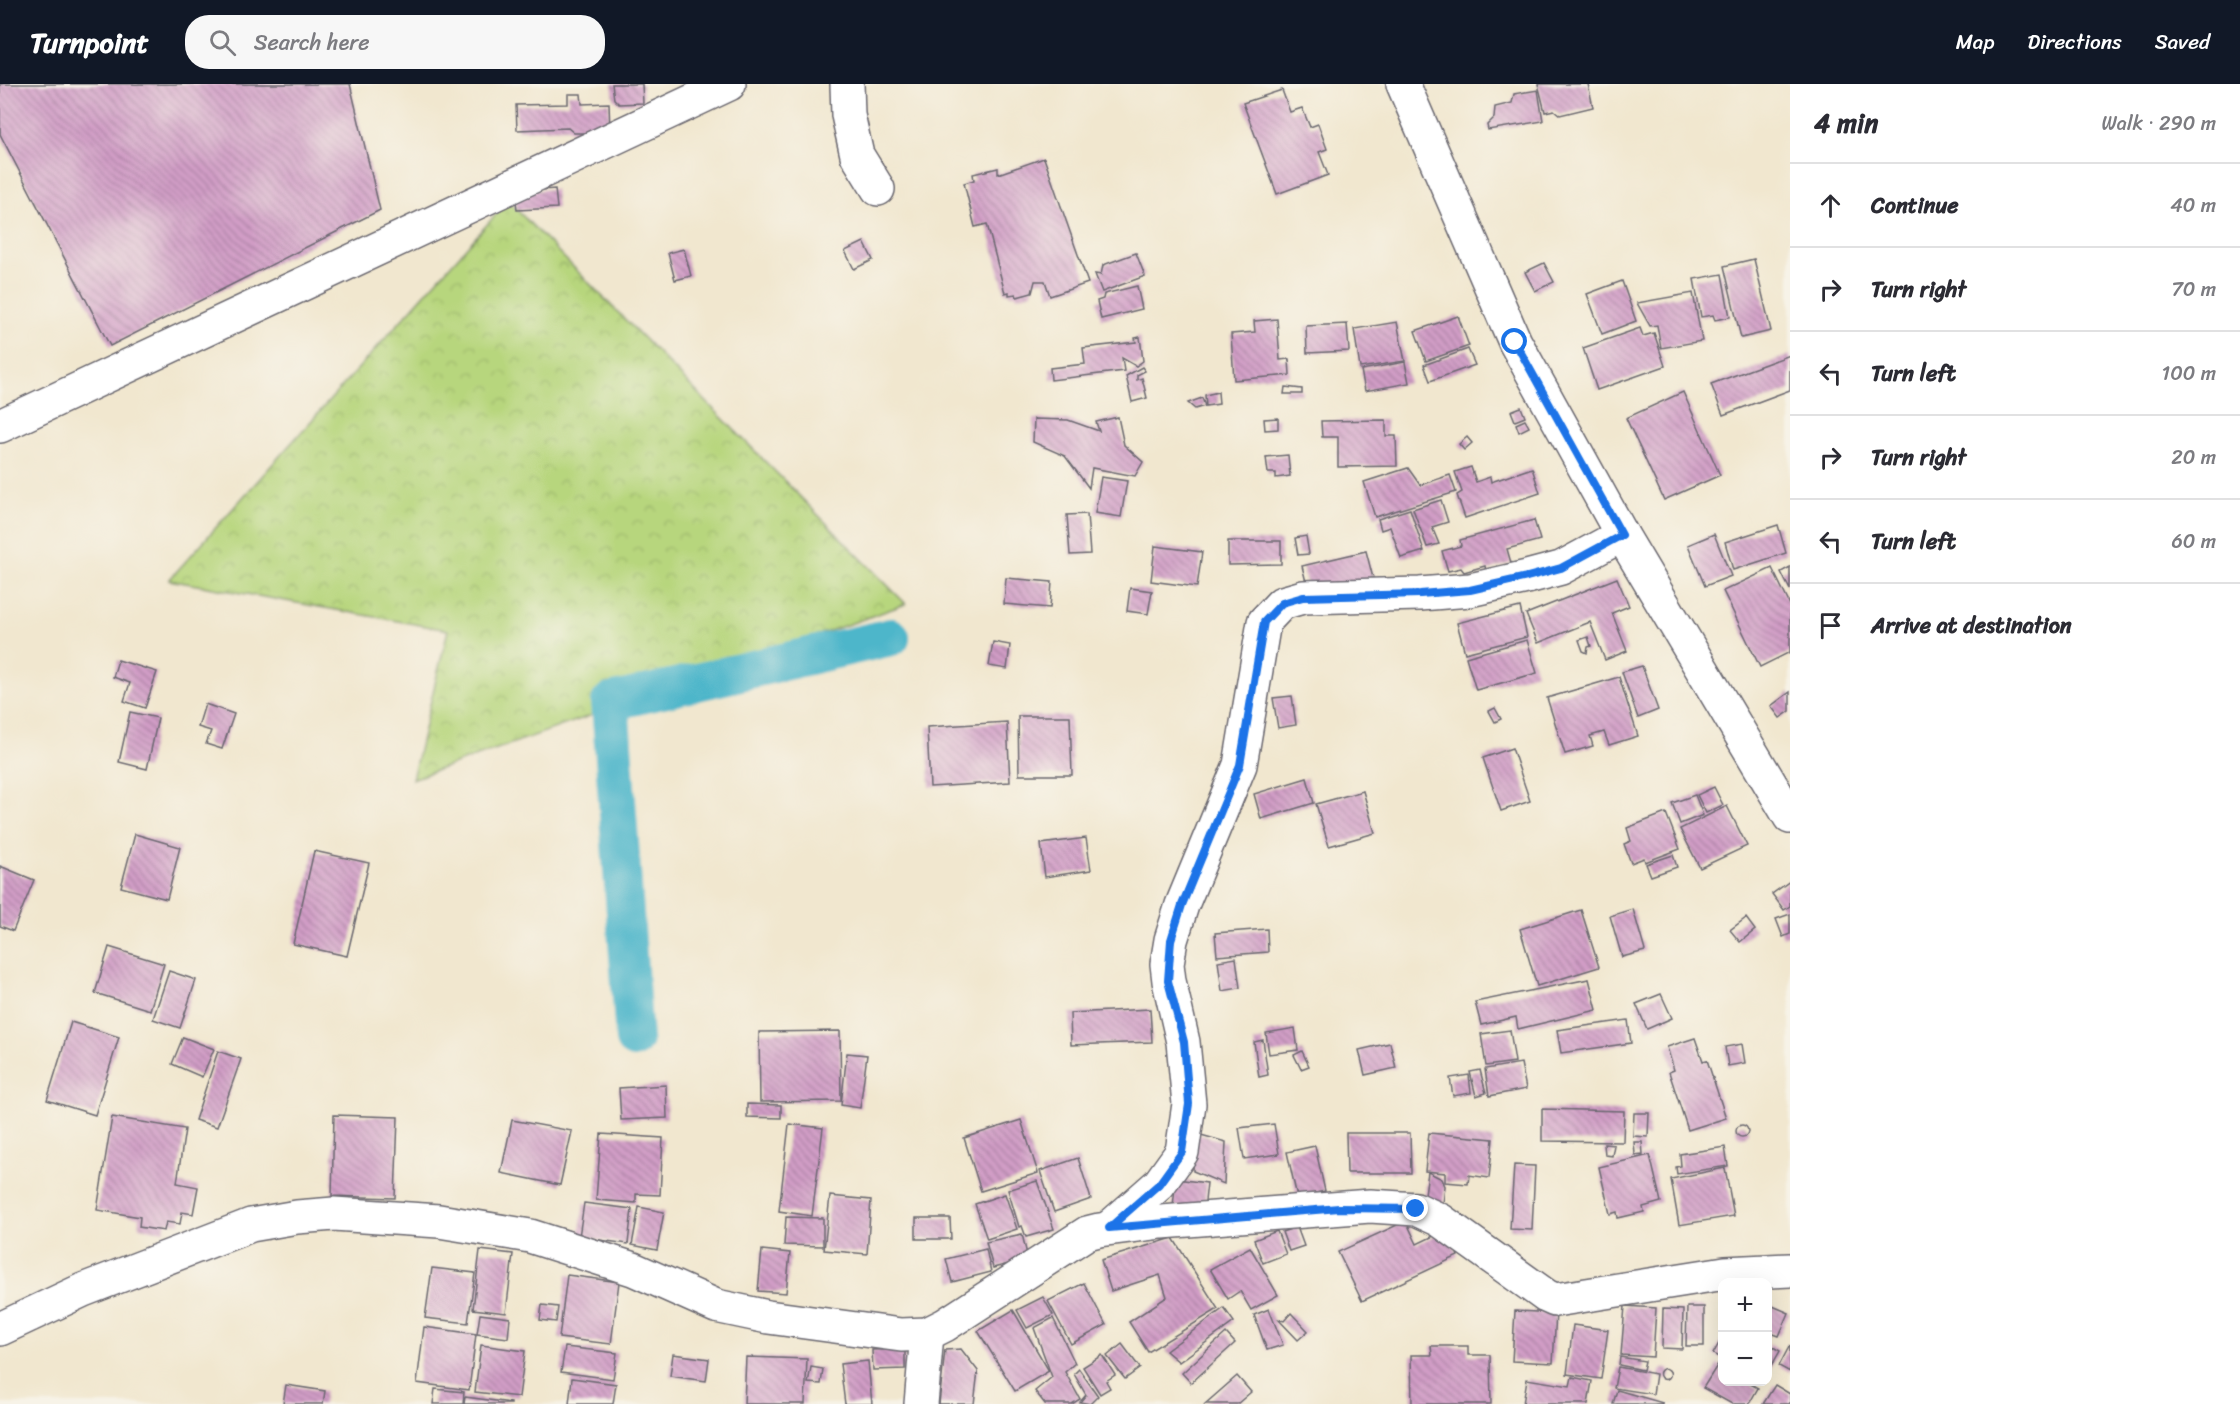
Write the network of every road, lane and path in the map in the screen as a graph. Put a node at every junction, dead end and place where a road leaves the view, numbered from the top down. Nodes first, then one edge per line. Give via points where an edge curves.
1 (729, 84) edge
2 (847, 84) edge
3 (1403, 84) edge
4 (878, 189) dead end
5 (0, 426) edge
6 (1622, 535) junction
7 (1790, 817) edge
8 (1109, 1228) junction
9 (1790, 1270) edge
10 (0, 1329) edge
11 (927, 1334) junction
12 (921, 1404) edge

1 - 5 street
2 - 4 street via 848,114 857,155
3 - 6 street via 1515,342
6 - 7 street
6 - 8 street via 1561,568 1470,590 1303,597 1282,603 1272,611 1264,622 1240,765 1171,940 1168,981 1184,1042 1189,1104 1182,1152 1159,1184
8 - 9 street via 1339,1208 1416,1209 1440,1220 1556,1300 1725,1273
8 - 11 street via 1087,1233
10 - 11 street via 83,1290 251,1225 334,1214 438,1221 530,1236 633,1269 716,1306 900,1335
11 - 12 street

